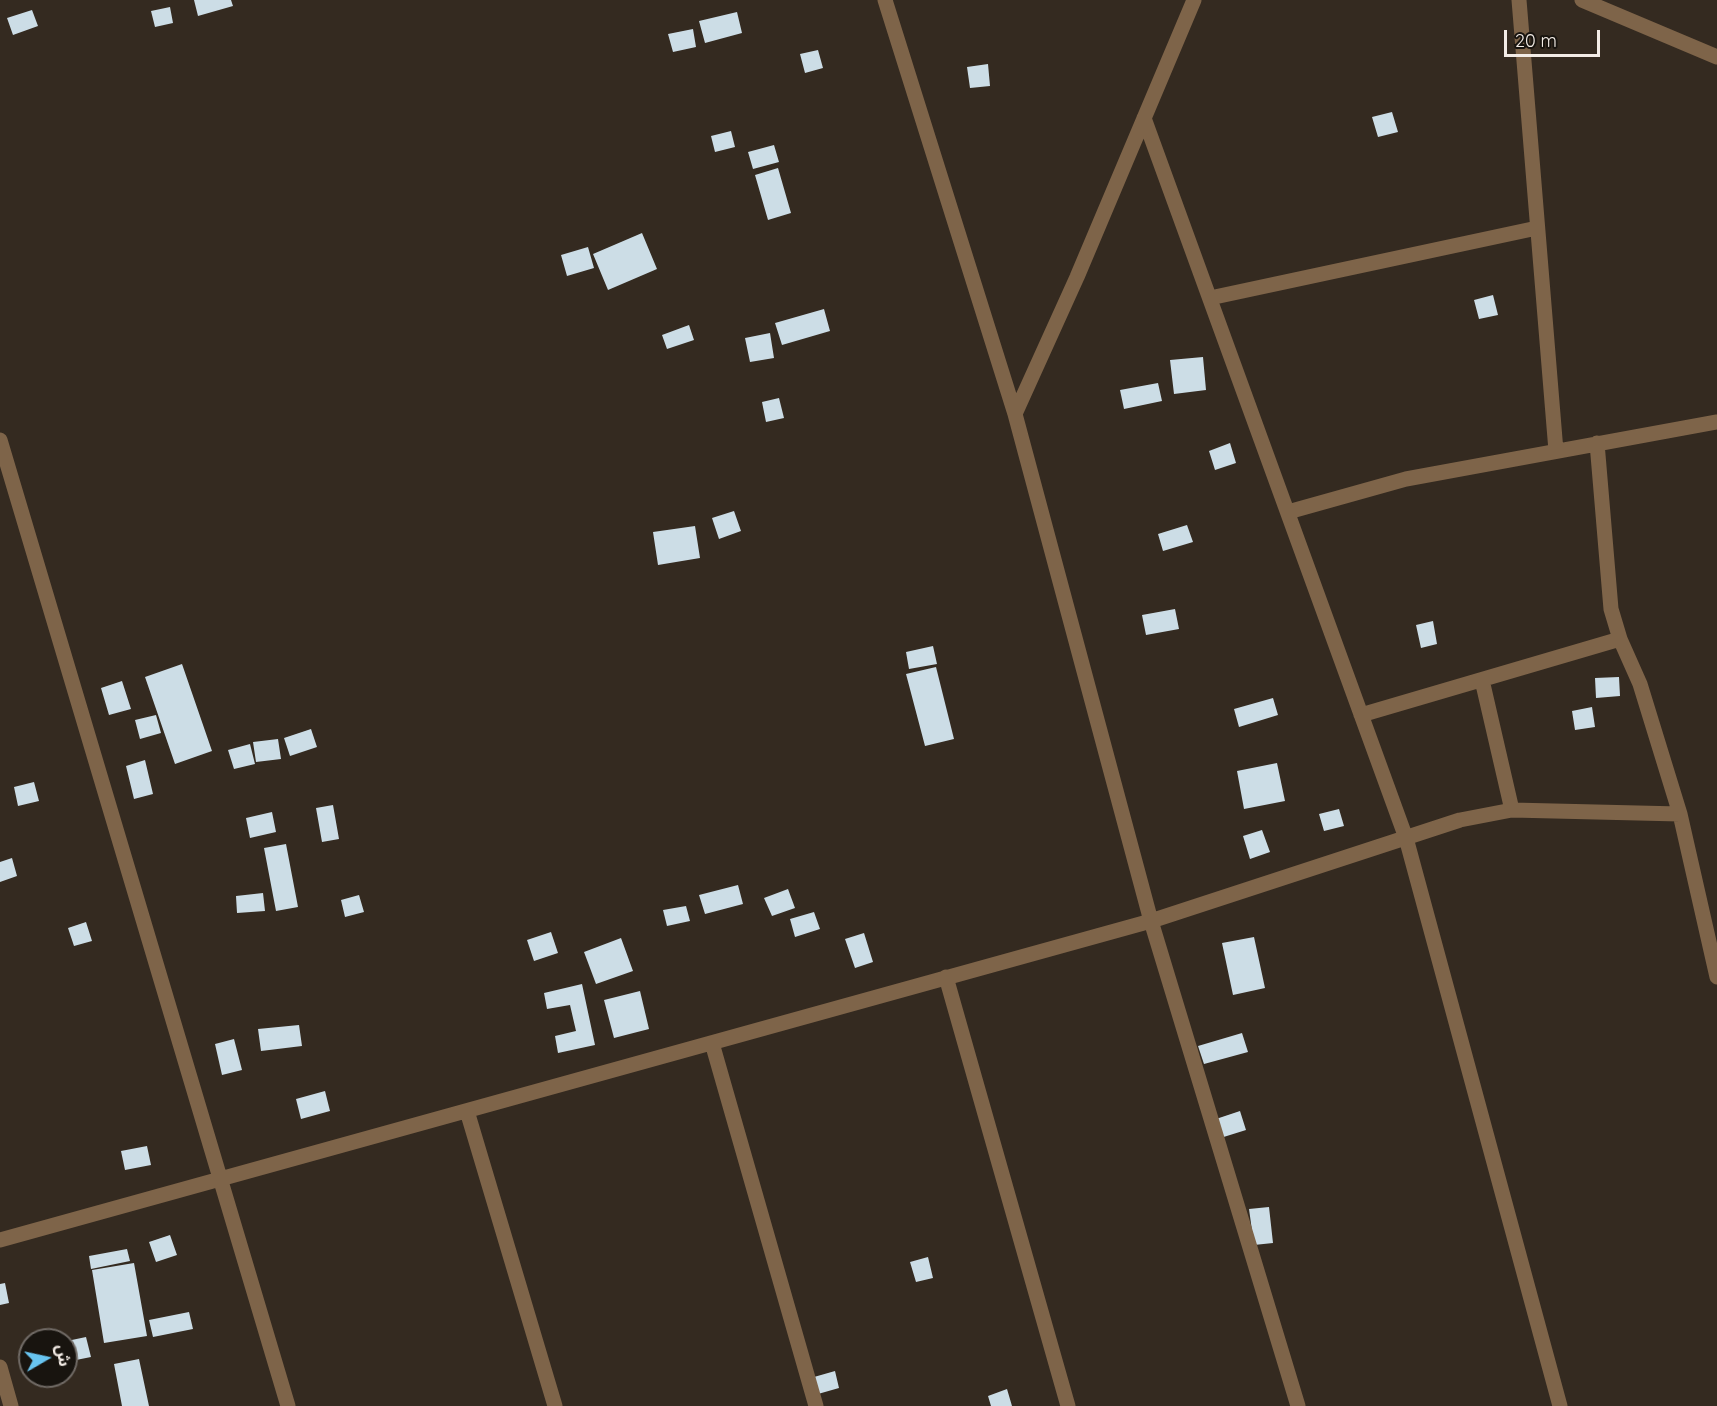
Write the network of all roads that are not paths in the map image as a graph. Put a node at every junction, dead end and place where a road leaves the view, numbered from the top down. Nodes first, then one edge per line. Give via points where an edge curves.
1 (885, 0) edge
2 (1194, 0) edge
3 (1519, 0) edge
4 (1582, 0) edge
5 (1717, 57) edge
6 (1144, 118) junction
7 (1538, 228) junction
8 (1210, 298) junction
9 (1015, 414) junction
10 (1717, 422) edge
11 (0, 440) edge
12 (1597, 442) junction
13 (1556, 451) junction
14 (1288, 512) junction
15 (1620, 639) junction
16 (1482, 680) junction
17 (1361, 715) junction
18 (1512, 810) junction
19 (1680, 814) junction
20 (1406, 838) junction
21 (1151, 921) junction
22 (946, 976) junction
23 (1717, 977) edge
24 (712, 1043) junction
25 (467, 1111) junction
26 (218, 1179) junction
27 (0, 1240) edge
28 (0, 1367) edge
29 (11, 1406) edge
30 (288, 1406) edge
31 (555, 1406) edge
32 (816, 1406) edge
33 (1068, 1406) edge
34 (1298, 1406) edge
35 (1560, 1406) edge

1 - 9 street
2 - 6 street
3 - 7 street
4 - 5 street
6 - 8 street
6 - 9 street
7 - 8 street
7 - 13 street
8 - 14 street
9 - 21 street
10 - 12 street
11 - 26 street
12 - 13 street
12 - 15 street via 1611,609
13 - 14 street via 1406,479
14 - 17 street
15 - 16 street
15 - 19 street via 1640,684
16 - 17 street
16 - 18 street
17 - 20 street
18 - 19 street
18 - 20 street via 1460,820
19 - 23 street
20 - 21 street
20 - 35 street
21 - 22 street
21 - 34 street
22 - 24 street
22 - 33 street
24 - 25 street
24 - 32 street
25 - 26 street
25 - 31 street
26 - 27 street
26 - 30 street
28 - 29 street

